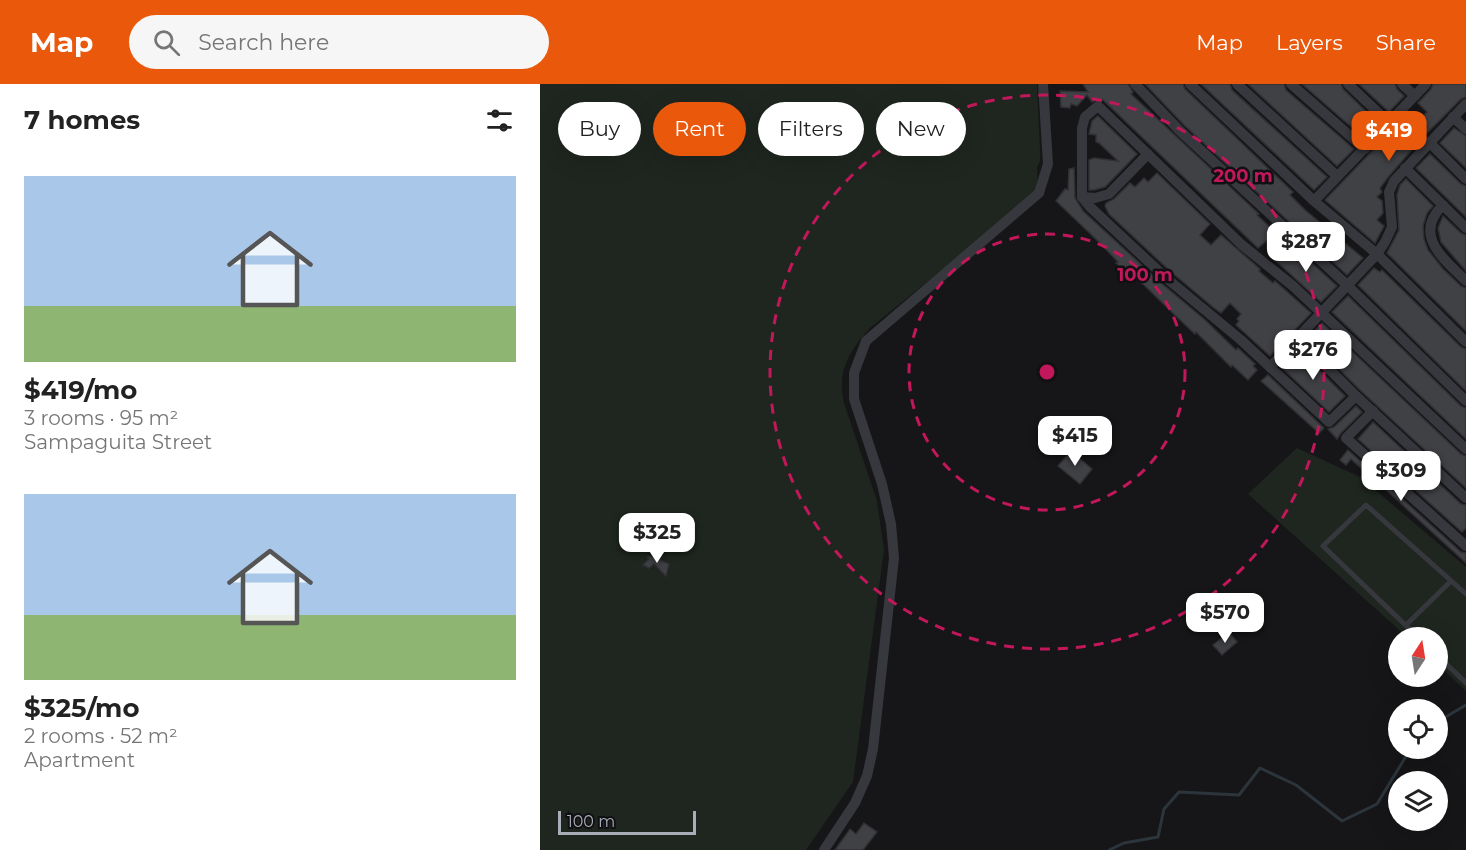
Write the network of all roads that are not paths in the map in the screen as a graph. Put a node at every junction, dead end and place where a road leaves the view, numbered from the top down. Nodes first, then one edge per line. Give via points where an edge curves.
1 (1043, 84) edge
2 (1135, 84) edge
3 (1190, 84) edge
4 (1237, 84) edge
5 (1291, 84) edge
6 (1348, 84) edge
7 (1402, 84) edge
8 (1426, 84) edge
9 (1415, 96) junction
10 (1466, 104) edge
11 (1453, 117) junction
12 (1389, 123) junction
13 (1466, 129) edge
14 (1429, 142) junction
15 (1365, 149) junction
16 (1148, 154) junction
17 (1405, 168) junction
18 (1337, 176) junction
19 (1466, 180) edge
20 (1082, 196) junction
21 (1314, 201) junction
22 (1443, 205) junction
23 (1466, 228) edge
24 (1377, 254) junction
25 (1466, 281) edge
26 (1346, 284) junction
27 (1321, 311) junction
28 (1298, 337) junction
29 (1466, 342) edge
30 (1270, 367) junction
31 (1356, 396) junction
32 (1466, 401) edge
33 (1372, 411) junction
34 (1466, 449) edge
35 (1466, 498) edge
36 (1465, 543) edge
37 (1451, 581) junction
38 (1466, 594) edge
39 (1406, 625) joint
40 (1448, 666) edge
41 (1466, 683) edge
42 (824, 850) edge

1 - 42 street via 1048,164 1039,193 866,341 854,373 854,399 882,484 894,558 867,776 855,803
2 - 26 street via 1180,131
3 - 21 street
4 - 18 street
5 - 15 street
6 - 12 street
7 - 9 street
8 - 9 street
9 - 12 street
10 - 11 street
11 - 13 street
11 - 14 street
12 - 15 street
14 - 17 street
14 - 19 street
15 - 18 street
16 - 20 street via 1109,194
16 - 20 street via 1098,106 1085,117 1082,128
16 - 27 street via 1242,245
17 - 22 street
17 - 24 street via 1389,192 1392,226
18 - 21 street
20 - 30 street via 1165,277
21 - 24 street
22 - 23 street
22 - 25 street via 1432,219 1430,238 1439,255
24 - 26 street
24 - 29 street
26 - 27 street
26 - 32 street
27 - 28 street
27 - 34 street
28 - 30 street
28 - 31 street
30 - 31 street via 1329,422
31 - 33 street
33 - 35 street
33 - 36 street via 1346,438
37 - 38 lane
37 - 39 lane
37 - 39 lane via 1366,505 1323,546
40 - 41 lane

